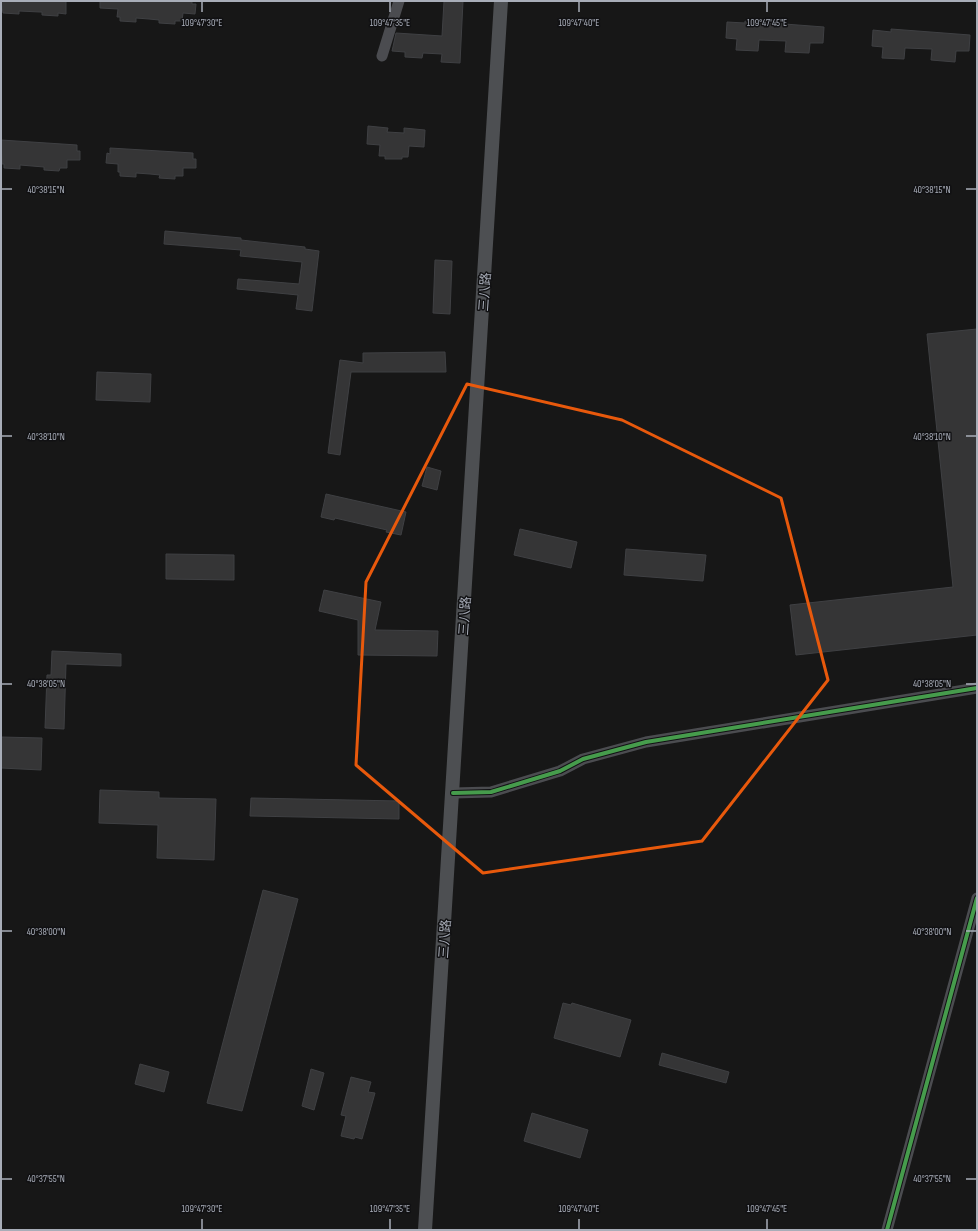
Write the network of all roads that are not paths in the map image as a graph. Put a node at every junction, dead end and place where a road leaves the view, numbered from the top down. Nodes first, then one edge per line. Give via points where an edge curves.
1 (399, 1) edge
2 (501, 1) edge
3 (382, 56) dead end
4 (977, 688) edge
5 (453, 793) junction
6 (977, 898) edge
7 (425, 1230) edge
8 (887, 1230) edge

1 - 3 street
2 - 5 main road, 三八路
4 - 5 street via 646,742 583,759 560,771 491,792
5 - 7 main road, 三八路
6 - 8 street

